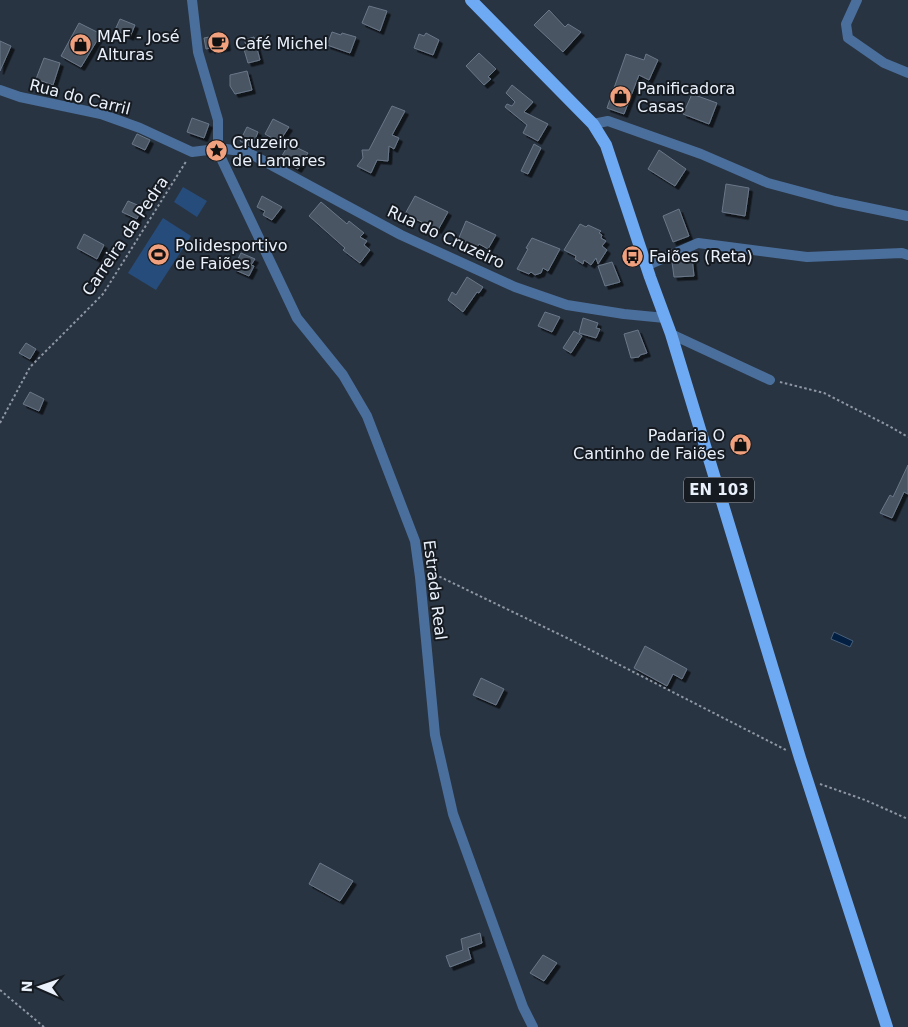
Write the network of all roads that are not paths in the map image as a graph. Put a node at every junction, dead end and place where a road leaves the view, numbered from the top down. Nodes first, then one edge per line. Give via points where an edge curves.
1 (192, 0) edge
2 (471, 0) edge
3 (857, 0) edge
4 (908, 73) edge
5 (0, 90) edge
6 (593, 124) junction
7 (218, 140) junction
8 (208, 150) junction
9 (223, 154) junction
10 (908, 216) edge
11 (908, 255) edge
12 (646, 266) junction
13 (665, 318) junction
14 (671, 334) junction
15 (770, 380) road end
16 (533, 1027) edge
17 (887, 1027) edge

1 - 7 street via 198,52 218,120
2 - 6 main road, EN 103
3 - 4 street via 846,24 848,38 884,63
5 - 8 street, Rua do Carril via 101,114 192,152
6 - 10 street via 608,121 768,182 835,201
6 - 12 main road, EN 103 via 606,145
7 - 8 street via 210,144
7 - 9 street via 224,143
8 - 9 street via 214,158
9 - 13 street, Rua do Cruzeiro via 247,152 401,235 515,286 567,305
9 - 16 street, Estrada Real via 297,318 343,375 367,416 415,541 435,735 453,814
11 - 12 street via 807,257 698,243
12 - 13 main road, EN 103
13 - 14 main road, EN 103
14 - 15 street
14 - 17 main road, EN 103 via 800,758

